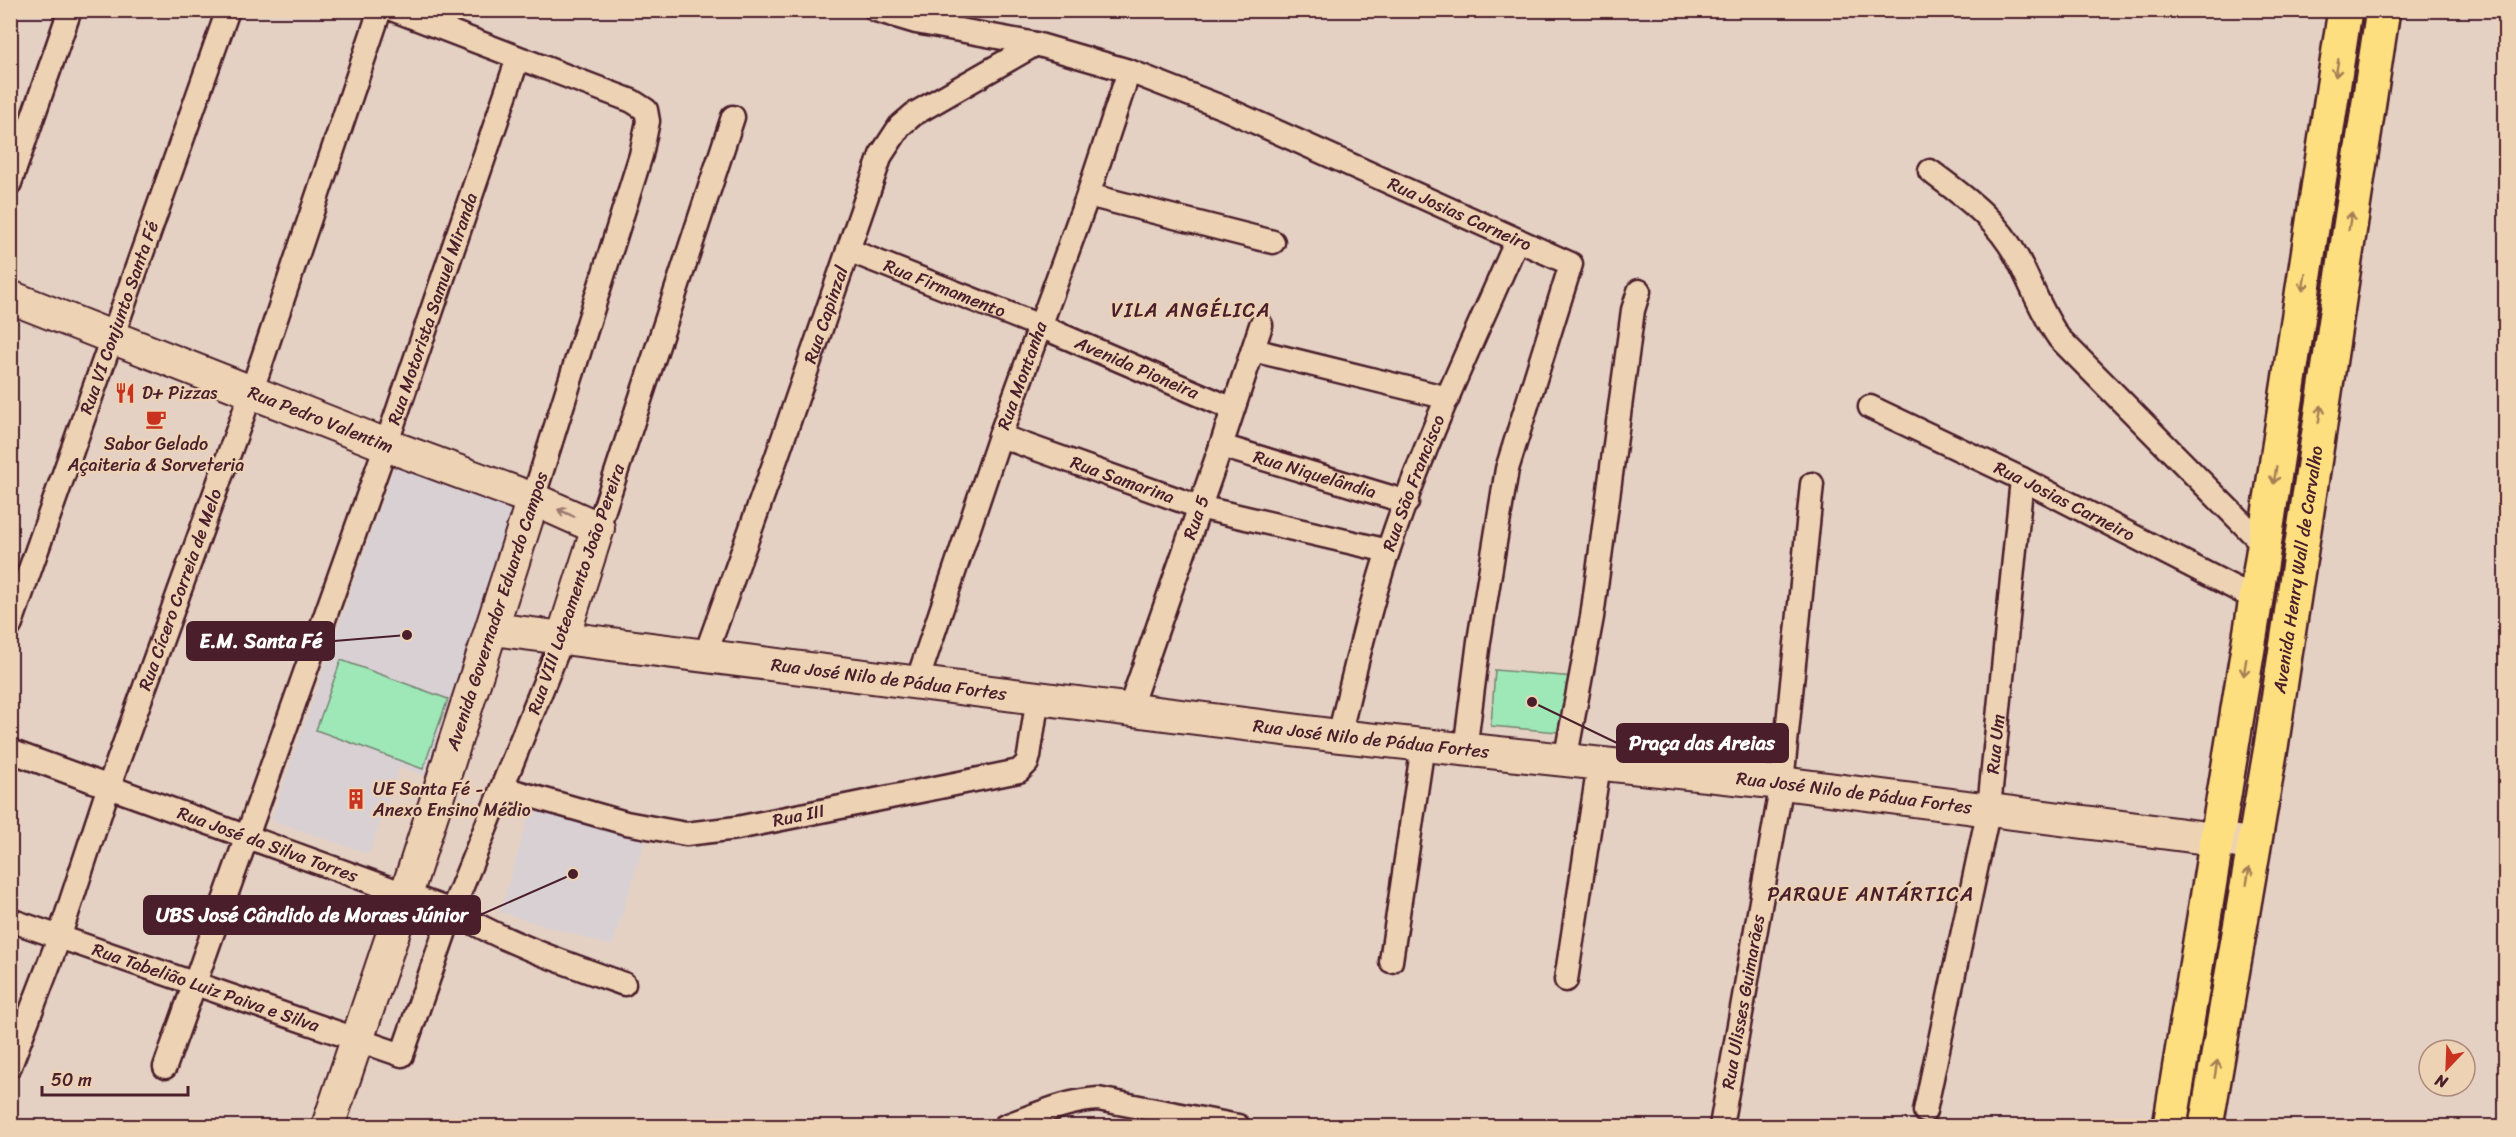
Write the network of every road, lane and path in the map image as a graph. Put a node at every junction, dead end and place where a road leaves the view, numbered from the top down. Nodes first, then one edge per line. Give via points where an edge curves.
1 (70, 10) edge
2 (228, 10) edge
3 (380, 10) edge
4 (394, 10) edge
5 (876, 10) edge
6 (2345, 10) edge
7 (2383, 10) edge
8 (1036, 44) junction
9 (518, 58) junction
10 (1129, 71) junction
11 (734, 117) dead end
12 (1930, 171) dead end
13 (10, 183) edge
14 (1088, 195) junction
15 (1517, 240) junction
16 (1273, 242) dead end
17 (848, 250) junction
18 (1639, 291) dead end
19 (10, 297) edge
20 (1260, 325) dead end
21 (1040, 326) junction
22 (112, 337) junction
23 (1253, 350) junction
24 (2292, 362) junction
25 (2327, 371) junction
26 (251, 393) junction
27 (1448, 398) junction
28 (1870, 407) dead end
29 (1233, 409) junction
30 (1000, 436) junction
31 (386, 446) junction
32 (1221, 446) junction
33 (2022, 479) junction
34 (1812, 484) dead end
35 (532, 499) junction
36 (1407, 502) junction
37 (1199, 507) junction
38 (598, 528) junction
39 (2264, 545) junction
40 (1388, 551) junction
41 (2256, 599) junction
42 (10, 626) edge
43 (492, 629) junction
44 (563, 637) junction
45 (705, 656) junction
46 (917, 682) junction
47 (1038, 696) junction
48 (1128, 710) junction
49 (1339, 736) junction
50 (1423, 745) junction
51 (1466, 750) junction
52 (10, 751) edge
53 (1565, 761) junction
54 (1599, 765) junction
55 (1782, 783) junction
56 (109, 786) junction
57 (503, 788) junction
58 (1989, 808) junction
59 (248, 835) junction
60 (2218, 838) junction
61 (2253, 844) junction
62 (406, 895) junction
63 (452, 911) junction
64 (10, 920) edge
65 (59, 938) junction
66 (1391, 961) dead end
67 (1566, 980) dead end
68 (195, 984) junction
69 (624, 984) dead end
70 (357, 1041) junction
71 (402, 1055) joint
72 (10, 1066) edge
73 (165, 1068) dead end
74 (1925, 1111) dead end
75 (1178, 1120) edge
76 (328, 1126) edge
77 (1005, 1126) edge
78 (1238, 1126) edge
79 (1721, 1126) edge
80 (2170, 1126) edge
81 (2206, 1126) edge

1 - 13 street
2 - 22 street, Rua VI Conjunto Santa Fé
3 - 26 street, Rua Cícero Correia de Melo
4 - 9 street
5 - 8 street, Rua Josias Carneiro via 916,22
6 -> 24 main road, Avenida Henry Wall de Carvalho
25 -> 7 main road, Avenida Henry Wall de Carvalho
8 - 10 street, Rua Josias Carneiro
8 - 17 street, Rua Capinzal via 914,114 900,126 881,155
9 - 31 street, Rua Motorista Samuel Miranda
9 - 35 street, Avenida Governador Eduardo Campos via 632,101 645,108 648,121 641,155
10 - 14 street, Rua Montanha
10 - 15 street, Rua Josias Carneiro via 1224,108
11 - 38 street, Rua VIII Loteamento João Pereira
12 - 39 street via 1973,202 1997,227 2018,258 2059,338
14 - 16 street
14 - 21 street, Rua Montanha
15 - 27 street, Rua São Francisco
15 - 51 street, Rua Josias Carneiro via 1571,264 1507,469
17 - 21 street, Rua Firmamento
17 - 45 street, Rua Capinzal
18 - 53 street via 1632,310 1592,617
19 - 22 street, Rua Pedro Valentim
20 - 23 street, Rua 5
21 - 29 street, Avenida Pioneira
21 - 30 street, Rua Montanha
22 - 26 street, Rua Pedro Valentim
22 - 42 street, Rua VI Conjunto Santa Fé
23 - 27 street
23 - 29 street, Rua 5
24 - 25 main road
24 -> 39 main road, Avenida Henry Wall de Carvalho
61 -> 25 main road, Avenida Henry Wall de Carvalho
26 - 31 street, Rua Pedro Valentim
26 - 56 street, Rua Cícero Correia de Melo
27 - 36 street, Rua São Francisco
28 - 33 street, Rua Josias Carneiro
29 - 32 street, Rua 5
30 - 37 street, Rua Samarina
30 - 46 street, Rua Montanha
31 - 35 street, Rua Pedro Valentim
31 - 59 street, Rua Motorista Samuel Miranda
32 - 36 street, Rua Niquelândia
32 - 37 street, Rua 5
33 - 41 street, Rua Josias Carneiro
33 - 58 street, Rua Um
34 - 55 street, Rua Ulisses Guimarães
38 -> 35 street, Rua Pedro Valentim
35 - 43 street, Avenida Governador Eduardo Campos
36 - 40 street, Rua São Francisco
37 - 40 street, Rua Samarina
37 - 48 street, Rua 5
38 - 44 street, Rua VIII Loteamento João Pereira
39 - 41 main road, Avenida Henry Wall de Carvalho
40 - 49 street, Rua São Francisco
41 -> 60 main road, Avenida Henry Wall de Carvalho
43 - 44 street, Rua José Nilo de Pádua Fortes
43 - 62 street, Avenida Governador Eduardo Campos
44 - 45 street, Rua José Nilo de Pádua Fortes
44 - 57 street, Rua VIII Loteamento João Pereira
45 - 46 street, Rua José Nilo de Pádua Fortes
46 - 47 street, Rua José Nilo de Pádua Fortes
47 - 48 street, Rua José Nilo de Pádua Fortes
47 - 57 street, Rua III via 1028,763 1019,771 737,828 686,834 662,831
48 - 49 street, Rua José Nilo de Pádua Fortes
49 - 50 street, Rua José Nilo de Pádua Fortes
50 - 51 street, Rua José Nilo de Pádua Fortes
50 - 66 street
51 - 53 street, Rua José Nilo de Pádua Fortes
52 - 56 street, Rua José da Silva Torres
53 - 54 street, Rua José Nilo de Pádua Fortes
54 - 55 street, Rua José Nilo de Pádua Fortes
54 - 67 street
55 - 58 street, Rua José Nilo de Pádua Fortes
55 - 79 street, Rua Ulisses Guimarães
56 - 59 street, Rua José da Silva Torres
56 - 65 street, Rua Cícero Correia de Melo
57 - 63 street, Rua VIII Loteamento João Pereira
58 - 60 street, Rua José Nilo de Pádua Fortes
58 - 74 street, Rua Um
59 - 62 street, Rua José da Silva Torres
59 - 68 street, Rua Motorista Samuel Miranda
60 - 61 street, Rua José Nilo de Pádua Fortes
60 - 80 main road, Avenida Henry Wall de Carvalho
81 -> 61 main road, Avenida Henry Wall de Carvalho
62 - 63 street, Rua José da Silva Torres
62 - 70 street, Avenida Governador Eduardo Campos
63 - 69 street, Rua José da Silva Torres via 518,945
63 - 71 street, Rua VIII Loteamento João Pereira
64 - 65 street, Rua Tabelião Luiz Paiva e Silva
65 - 68 street, Rua Tabelião Luiz Paiva e Silva
65 - 72 street, Rua Cícero Correia de Melo
68 - 70 street, Rua Tabelião Luiz Paiva e Silva
68 - 73 street, Rua Motorista Samuel Miranda
70 - 71 street, Rua Tabelião Luiz Paiva e Silva
70 - 76 street, Avenida Governador Eduardo Campos
75 - 77 street via 1118,1102 1080,1100
75 - 78 street

